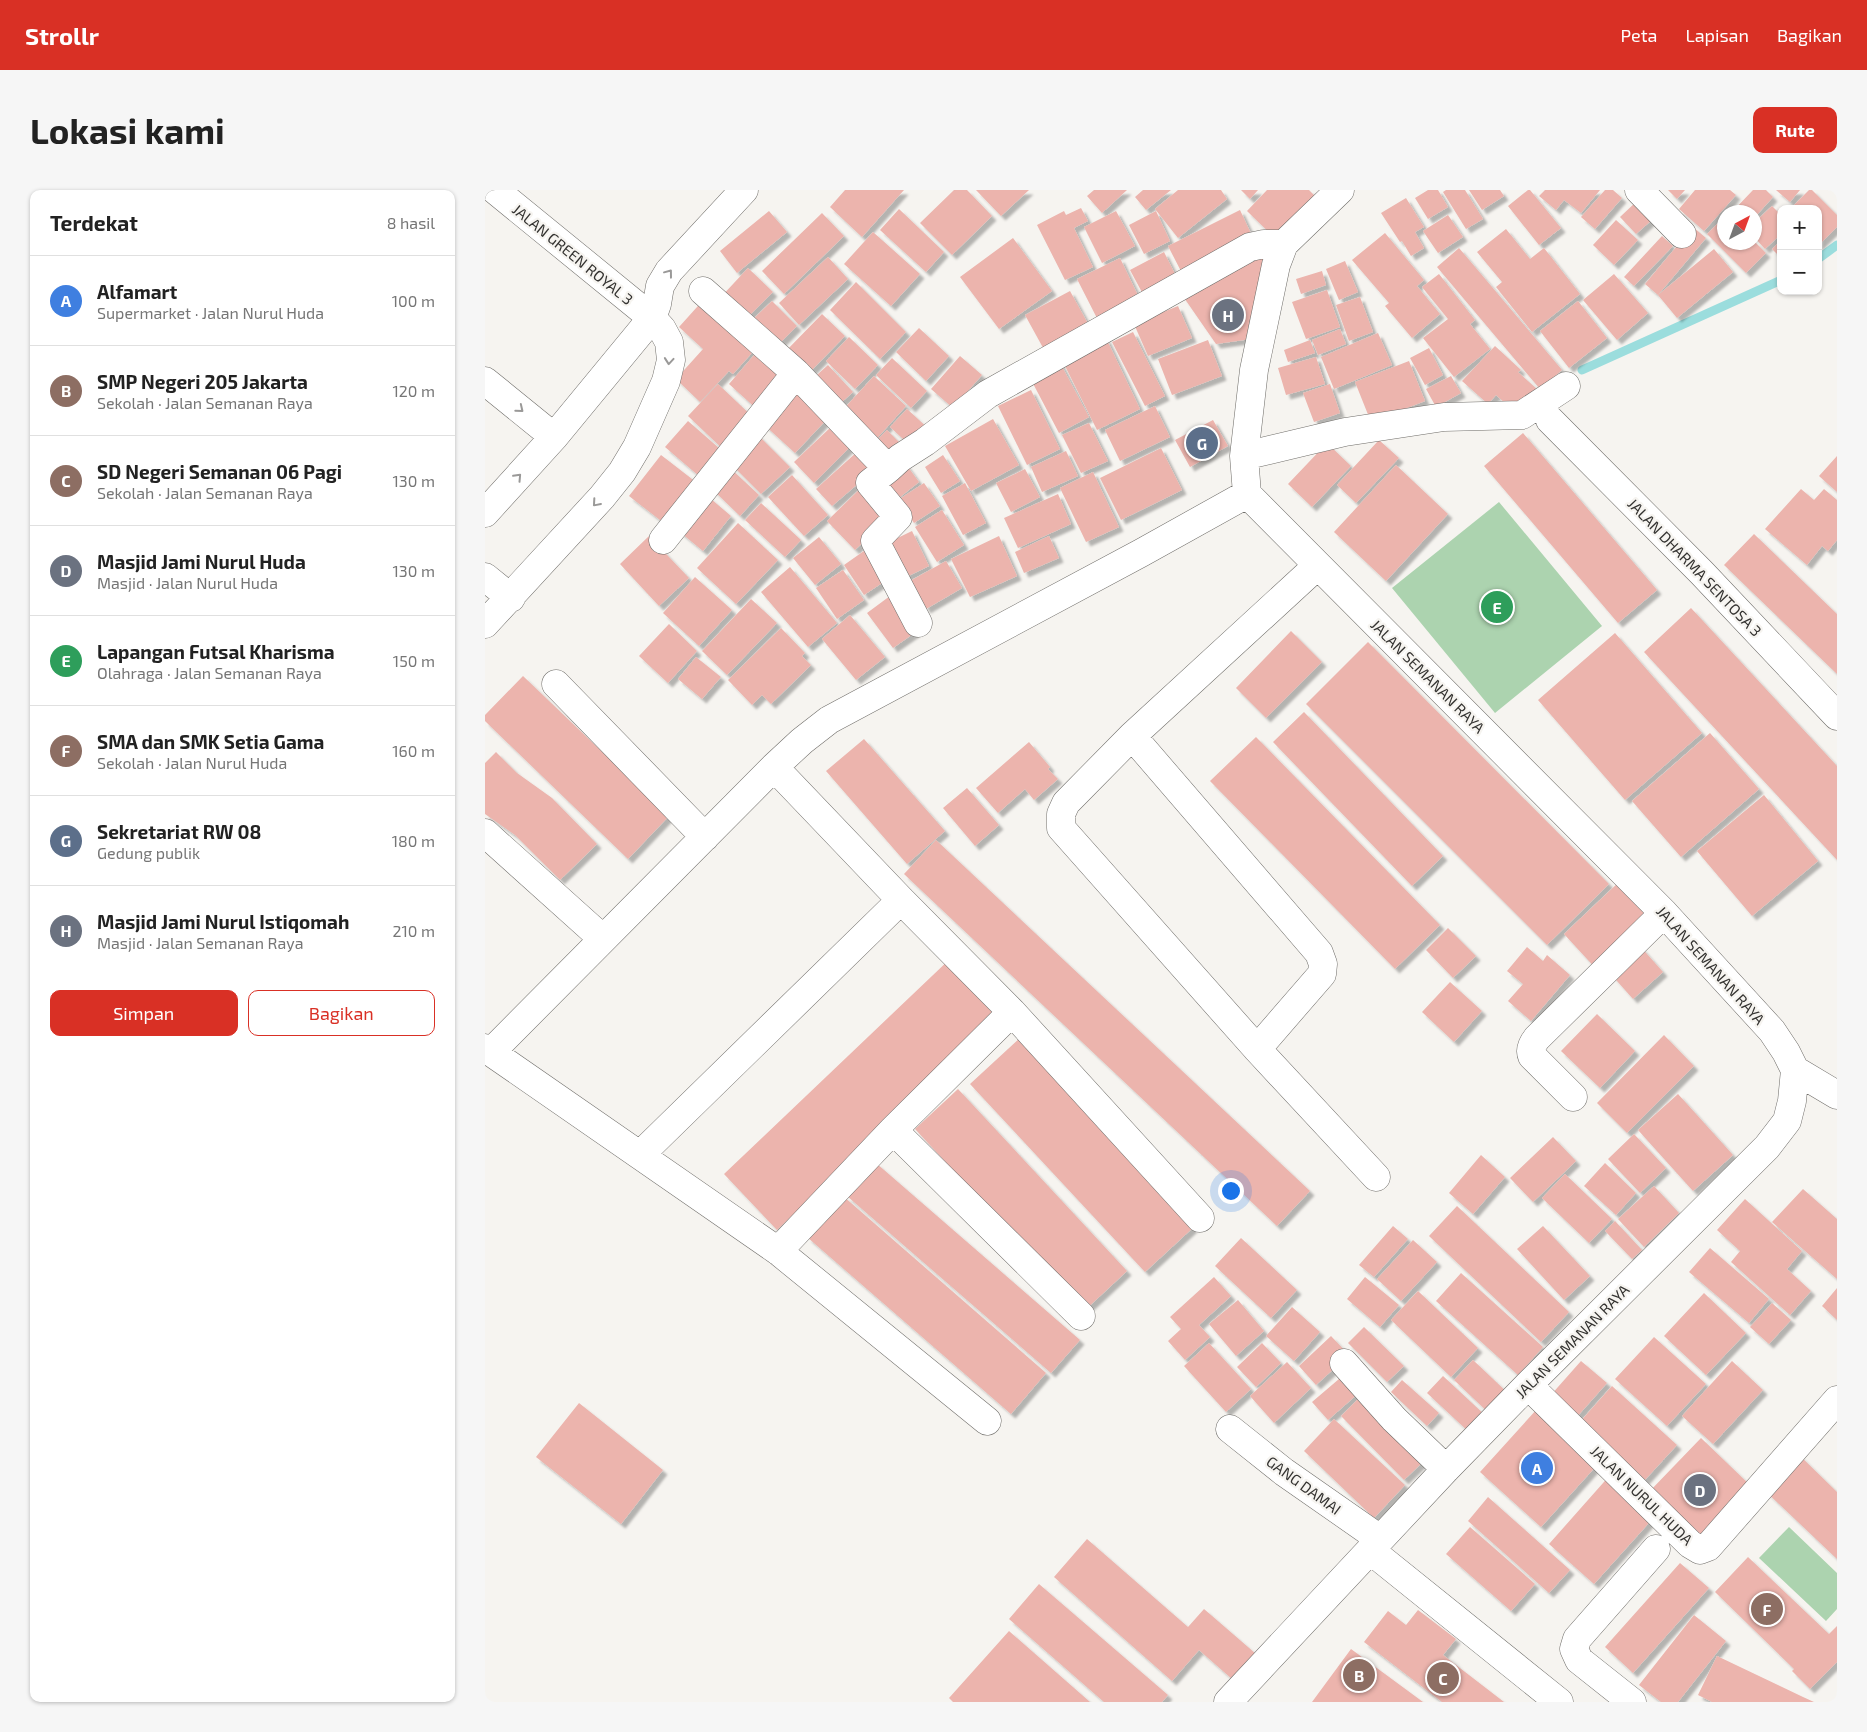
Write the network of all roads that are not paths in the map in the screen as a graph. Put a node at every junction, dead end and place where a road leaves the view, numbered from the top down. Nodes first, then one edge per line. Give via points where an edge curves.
1 (495, 190) edge
2 (1339, 190) edge
3 (1639, 190) edge
4 (741, 191) edge
5 (1682, 234) dead end
6 (1284, 244) junction
7 (703, 291) dead end
8 (652, 318) junction
9 (796, 373) junction
10 (485, 381) edge
11 (1566, 386) dead end
12 (1550, 420) dead end
13 (554, 438) junction
14 (1244, 456) junction
15 (888, 469) junction
16 (1247, 494) junction
17 (485, 513) edge
18 (663, 540) dead end
19 (1317, 566) junction
20 (485, 577) edge
21 (511, 598) junction
22 (918, 623) dead end
23 (485, 624) edge
24 (556, 684) dead end
25 (1837, 716) edge
26 (1132, 736) junction
27 (775, 766) junction
28 (485, 833) edge
29 (705, 837) junction
30 (901, 900) junction
31 (1664, 913) junction
32 (603, 939) junction
33 (1012, 1012) junction
34 (1257, 1049) junction
35 (488, 1050) edge
36 (1795, 1070) junction
37 (1837, 1094) edge
38 (1573, 1097) dead end
39 (893, 1130) junction
40 (640, 1155) junction
41 (1376, 1177) dead end
42 (1200, 1218) dead end
43 (778, 1251) junction
44 (1081, 1316) dead end
45 (1344, 1363) dead end
46 (1528, 1385) junction
47 (1837, 1400) edge
48 (987, 1421) dead end
49 (1230, 1429) dead end
50 (1446, 1469) junction
51 (1375, 1545) junction
52 (1657, 1549) dead end
53 (1228, 1702) edge
54 (1559, 1702) edge
55 (1632, 1702) edge

1 - 8 street, JALAN GREEN ROYAL 3
2 - 6 street
3 - 5 street
8 -> 4 street via 660,286 669,271
6 - 14 street via 1276,265 1255,370
6 - 15 street via 1250,247 988,394
7 - 9 street
8 - 13 street
8 -> 21 street, JALAN GREEN ROYAL 3 via 669,342 671,360 666,381 637,447 602,497
9 - 15 street
9 - 18 street
10 -> 13 street
11 - 14 street via 1522,415 1444,417 1345,432
12 - 25 street, JALAN DHARMA SENTOSA 3 via 1702,572
17 -> 13 street
14 - 16 street
15 - 22 street via 870,484 899,517 875,541
16 - 19 street, JALAN SEMANAN RAYA
16 - 27 street via 829,720
19 - 26 street
19 - 31 street, JALAN SEMANAN RAYA
20 - 21 street
21 - 23 street, JALAN GREEN ROYAL 3
24 - 29 street
26 - 34 street via 1319,952 1322,974
26 - 34 street via 1066,803 1061,814 1061,828
27 - 29 street
27 - 30 street
28 - 32 street
29 - 32 street
30 - 33 street
30 - 40 street
31 - 36 street, JALAN SEMANAN RAYA via 1772,1031
31 - 38 street via 1533,1043 1532,1056
32 - 35 street
33 - 39 street
33 - 42 street
34 - 41 street
35 - 40 street
36 - 37 street
36 - 46 street, JALAN SEMANAN RAYA via 1787,1120 1767,1147
39 - 43 street
39 - 44 street
40 - 43 street
43 - 48 street
45 - 50 street via 1394,1419
46 - 47 street, JALAN NURUL HUDA via 1700,1550 1708,1547
46 - 50 street, JALAN SEMANAN RAYA
49 - 51 street, GANG DAMAI
50 - 51 street, JALAN SEMANAN RAYA
51 - 53 street, JALAN SEMANAN RAYA
51 - 54 street, GANG DAMAI
52 - 55 street via 1577,1639 1574,1648 1579,1660

